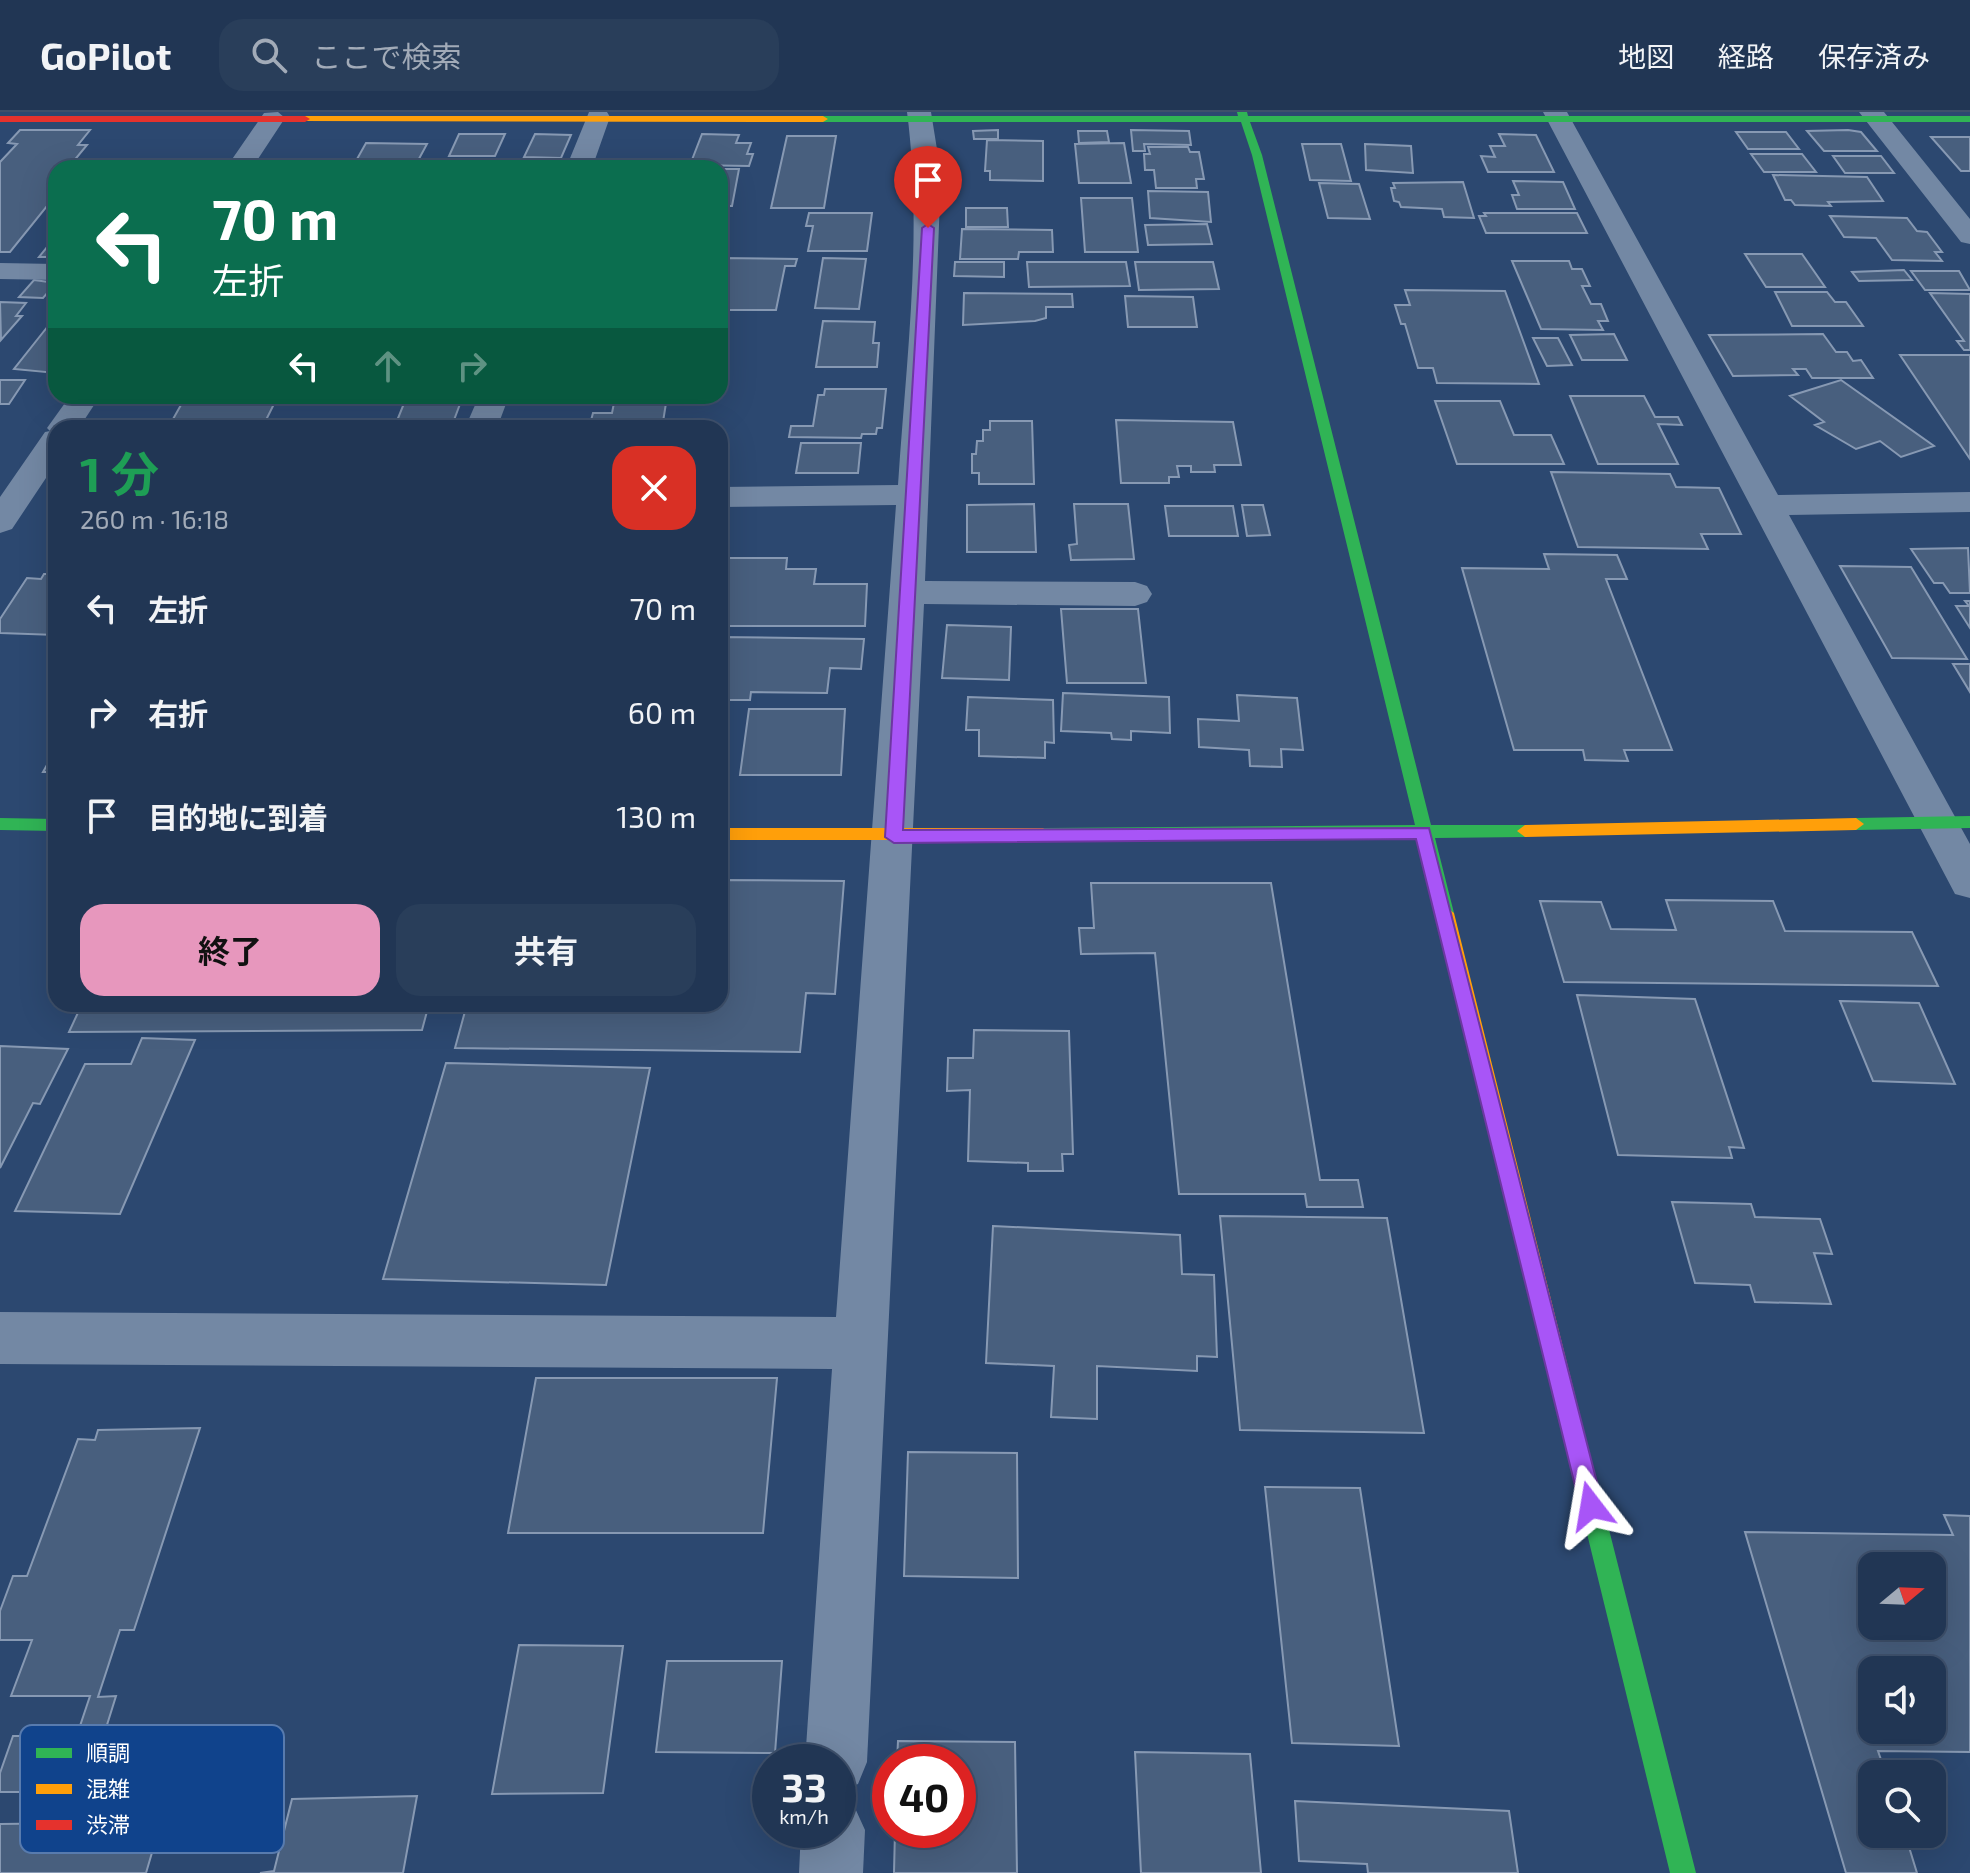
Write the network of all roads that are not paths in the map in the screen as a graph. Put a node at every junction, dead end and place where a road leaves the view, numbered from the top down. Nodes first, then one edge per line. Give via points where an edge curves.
1 (919, 114) edge
2 (438, 115) edge
3 (107, 116) edge
4 (1244, 116) edge
5 (1556, 116) edge
6 (1874, 116) edge
7 (598, 117) junction
8 (273, 118) junction
9 (0, 119) edge
10 (1970, 119) edge
11 (244, 160) edge
12 (582, 160) edge
13 (1970, 236) edge
14 (0, 271) edge
15 (48, 272) edge
16 (48, 450) edge
17 (915, 495) junction
18 (728, 497) edge
19 (48, 499) edge
20 (1970, 502) edge
21 (1769, 505) junction
22 (5, 506) edge
23 (909, 592) junction
24 (1135, 594) dead end
25 (1955, 822) edge
26 (0, 824) edge
27 (48, 825) edge
28 (1423, 833) junction
29 (728, 834) edge
30 (894, 837) junction
31 (1970, 882) edge
32 (0, 1338) edge
33 (858, 1343) junction
34 (837, 1744) edge
35 (832, 1848) edge
36 (831, 1873) edge
37 (1683, 1873) edge

1 - 4 street
1 - 7 street
1 - 17 street via 929,205
2 - 7 street
2 - 8 street
3 - 8 street
3 - 9 street
4 - 5 street
4 - 28 street
5 - 6 street
5 - 21 street
6 - 10 street
6 - 13 street
7 - 12 street
8 - 11 street
14 - 15 street
16 - 22 street
17 - 18 street
17 - 23 street
19 - 22 street
20 - 21 street
21 - 25 street
23 - 24 street
23 - 30 street
25 - 28 street
25 - 31 street
26 - 27 street
28 - 30 street
28 - 37 street
29 - 30 street
30 - 33 street
32 - 33 street
33 - 34 street
35 - 36 street

